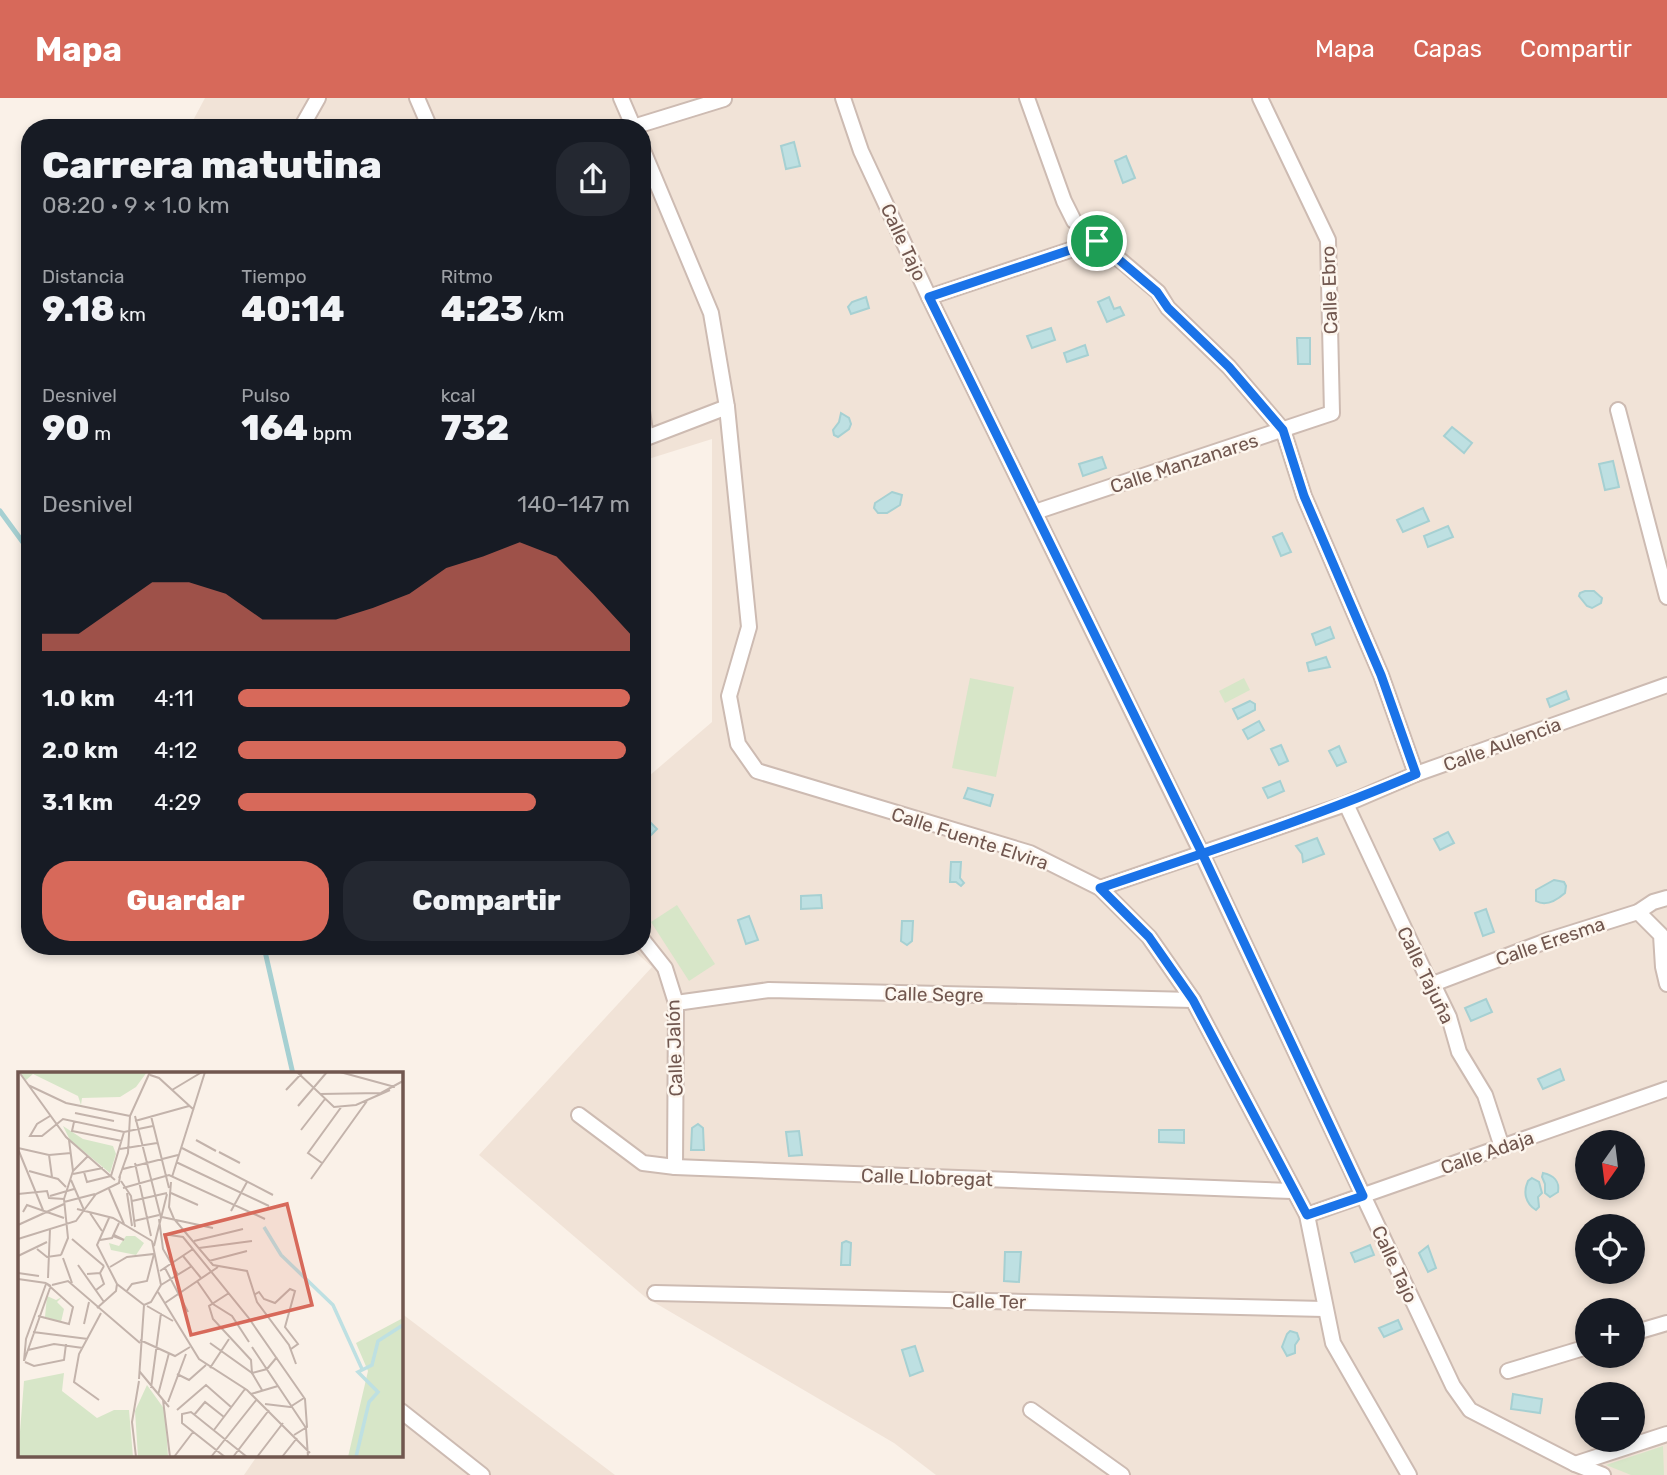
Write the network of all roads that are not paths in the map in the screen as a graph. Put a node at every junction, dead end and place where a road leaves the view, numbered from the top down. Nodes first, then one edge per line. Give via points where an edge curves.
1 (318, 98) edge
2 (417, 98) edge
3 (621, 98) edge
4 (843, 98) edge
5 (1027, 98) edge
6 (1260, 98) edge
7 (724, 99) edge
8 (306, 119) edge
9 (426, 119) edge
10 (630, 119) edge
11 (651, 122) edge
12 (651, 170) edge
13 (1097, 241) junction
14 (929, 297) junction
15 (727, 407) junction
16 (1618, 410) dead end
17 (1332, 413) joint
18 (1283, 430) junction
19 (651, 436) edge
20 (1035, 512) junction
21 (1667, 597) edge
22 (1667, 685) edge
23 (1416, 774) junction
24 (1346, 804) junction
25 (1202, 853) junction
26 (1100, 888) junction
27 (1667, 898) edge
28 (1638, 912) junction
29 (651, 950) edge
30 (1433, 984) junction
31 (1667, 984) edge
32 (1193, 1000) junction
33 (676, 1003) junction
34 (1667, 1089) edge
35 (579, 1115) dead end
36 (1503, 1147) junction
37 (675, 1167) junction
38 (1292, 1191) junction
39 (1363, 1196) junction
40 (1307, 1215) junction
41 (654, 1293) dead end
42 (1324, 1309) junction
43 (1667, 1323) edge
44 (1645, 1329) edge
45 (1575, 1351) edge
46 (1508, 1371) dead end
47 (1031, 1410) dead end
48 (402, 1412) edge
49 (1667, 1434) edge
50 (1575, 1464) junction
51 (482, 1475) edge
52 (1122, 1475) edge
53 (1409, 1475) edge
54 (1603, 1475) edge

1 - 8 street
2 - 9 street
3 - 10 street
4 - 14 street, Calle Tajo via 861,151
5 - 13 street via 1064,201 1074,221
6 - 17 street, Calle Ebro via 1328,240
7 - 11 street
12 - 15 street via 711,313
13 - 14 street
13 - 18 street via 1157,292
14 - 20 street, Calle Tajo
15 - 19 street
15 - 26 street, Calle Fuente Elvira via 749,627 729,696 738,744 757,771 1030,853
16 - 21 street
17 - 18 street, Calle Manzanares
18 - 20 street, Calle Manzanares
18 - 23 street via 1304,496 1381,675
20 - 25 street, Calle Tajo
22 - 23 street, Calle Aulencia
23 - 24 street, Calle Aulencia
24 - 25 street, Calle Aulencia
24 - 30 street, Calle Tajuña
25 - 26 street, Calle Aulencia
25 - 39 street, Calle Tajo
26 - 32 street, Calle Fuente Elvira via 1149,937
27 - 28 street, Calle Eresma
28 - 30 street, Calle Eresma
28 - 31 street via 1661,935
29 - 33 street, Calle Jalón via 665,968
30 - 36 street, Calle Tajuña via 1460,1052 1485,1095
32 - 33 street, Calle Segre via 769,990
32 - 38 street, Calle Fuente Elvira
33 - 37 street, Calle Jalón
34 - 36 street, Calle Adaja
35 - 37 street, Calle Llobregat via 643,1163
36 - 39 street, Calle Adaja
37 - 38 street, Calle Llobregat
38 - 40 street, Calle Fuente Elvira
39 - 40 street, Calle Adaja
39 - 50 street, Calle Tajo via 1453,1386 1470,1410
40 - 42 street, Calle Fuente Elvira
41 - 42 street, Calle Ter
42 - 53 street, Calle Fuente Elvira via 1333,1343
43 - 44 street
45 - 46 street
47 - 52 street
48 - 51 street
49 - 50 street
50 - 54 street, Calle Tajo

